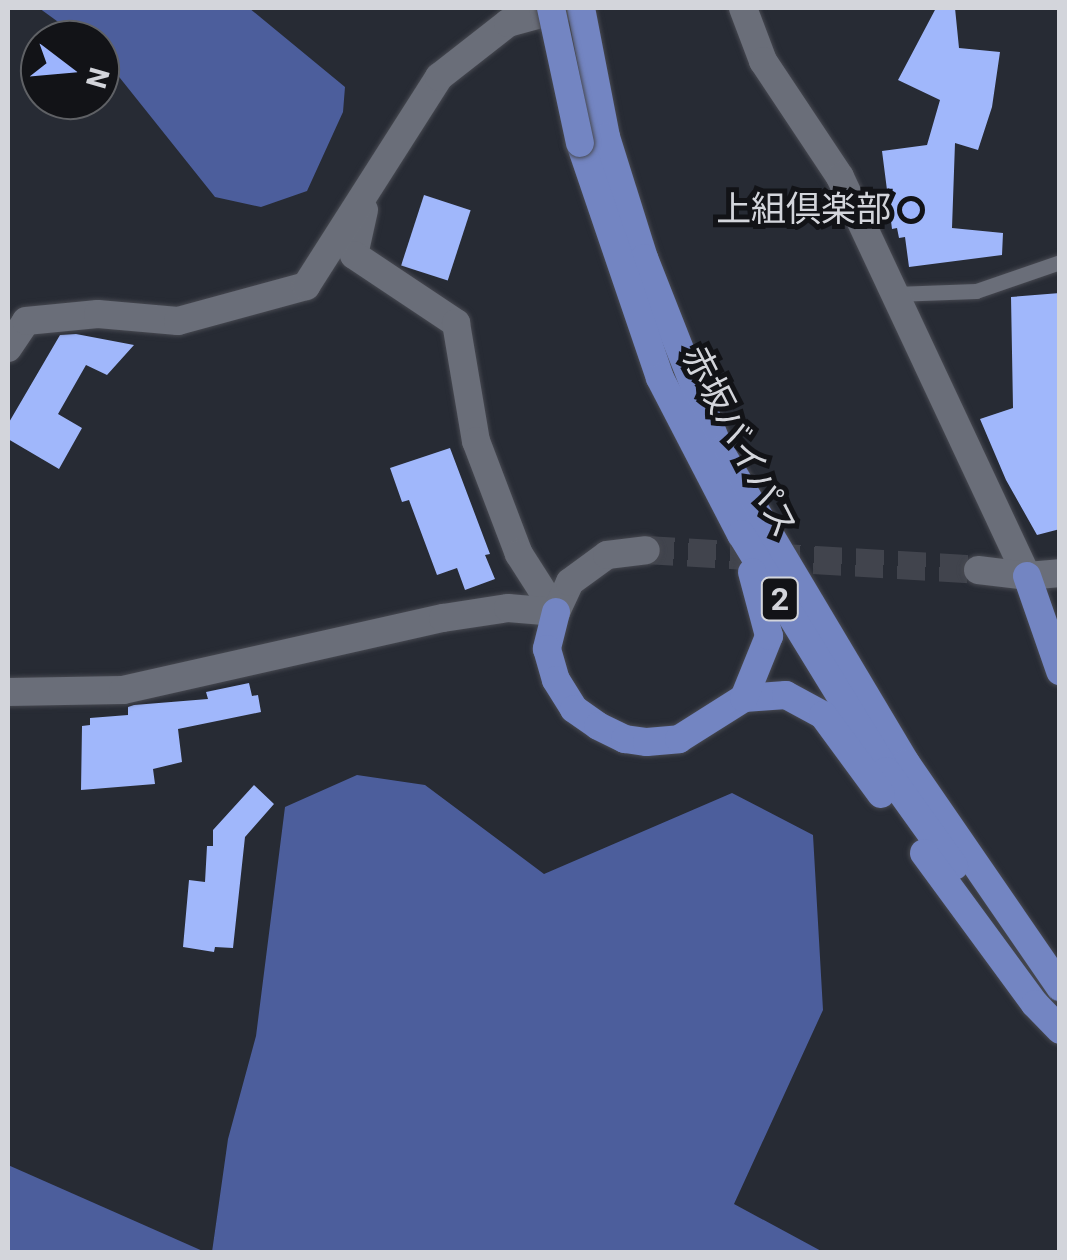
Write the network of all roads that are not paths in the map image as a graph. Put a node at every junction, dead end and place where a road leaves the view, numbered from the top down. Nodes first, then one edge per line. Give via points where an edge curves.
1 (551, 8) edge
2 (563, 8) edge
3 (581, 8) edge
4 (743, 8) edge
5 (492, 21) edge
6 (593, 140) junction
7 (369, 190) junction
8 (1060, 262) edge
9 (895, 294) junction
10 (8, 348) edge
11 (741, 534) junction
12 (646, 550) tunnel mouth
13 (978, 570) tunnel mouth
14 (1060, 574) edge
15 (1027, 576) junction
16 (556, 612) junction
17 (1060, 671) edge
18 (8, 692) edge
19 (744, 698) junction
20 (906, 763) junction
21 (1060, 954) edge
22 (1060, 987) edge
23 (1060, 1014) edge
24 (1060, 1030) edge

1 - 6 highway, 赤坂バイパス / 2, bridge
2 - 5 street
3 - 6 highway, 赤坂バイパス / 2
4 - 9 street via 764,60 840,178
5 - 7 street via 439,77
6 - 11 highway, 赤坂バイパス / 2 via 660,378
6 - 20 highway, 赤坂バイパス / 2 via 720,451
7 - 10 street via 306,286 178,320 98,314 26,321
7 - 16 street via 354,254 456,323 476,441 518,554
8 - 9 lane via 976,292
9 - 15 street
11 - 19 highway via 769,636
11 - 23 highway, 赤坂バイパス / 2 via 886,771
12 - 16 street via 607,554 570,582
13 - 15 street
14 - 15 street
15 - 17 highway
16 - 18 street via 508,608 443,618 123,690
16 - 19 highway via 547,649 556,680 574,710 625,739 679,739
19 - 24 highway via 786,696 823,715 1034,1004
20 - 21 highway via 987,853
20 - 22 highway, 赤坂バイパス / 2

